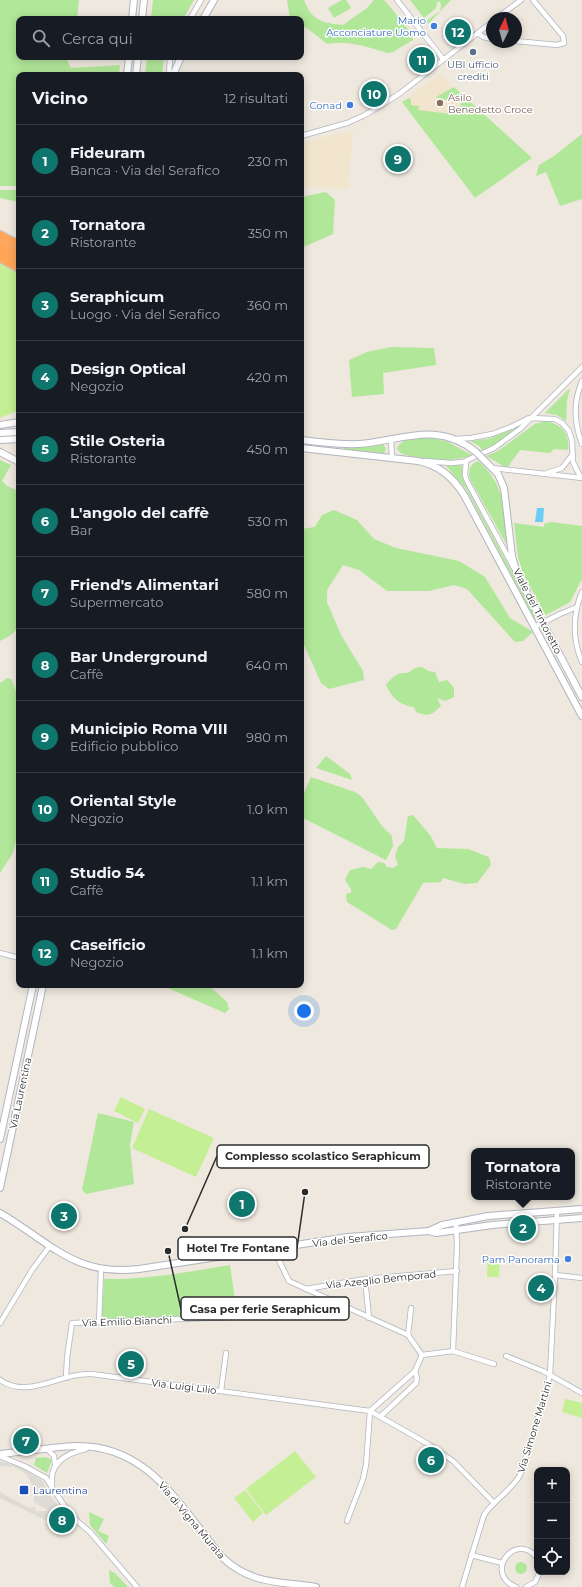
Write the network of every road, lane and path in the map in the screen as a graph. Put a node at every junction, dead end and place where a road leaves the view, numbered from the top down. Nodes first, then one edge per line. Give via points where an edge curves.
1 (134, 0) edge
2 (144, 0) edge
3 (201, 0) edge
4 (214, 0) edge
5 (397, 0) edge
6 (521, 0) edge
7 (533, 0) edge
8 (505, 12) edge
9 (132, 16) edge
10 (142, 16) edge
11 (192, 16) edge
12 (205, 16) edge
13 (486, 27) edge
14 (478, 33) junction
15 (486, 38) edge
16 (522, 42) edge
17 (443, 59) junction
18 (129, 60) edge
19 (138, 60) edge
20 (170, 60) edge
21 (180, 60) edge
22 (127, 72) edge
23 (136, 72) edge
24 (169, 72) edge
25 (174, 72) edge
26 (304, 135) edge
27 (0, 235) edge
28 (16, 243) edge
29 (0, 244) edge
30 (0, 251) edge
31 (16, 252) edge
32 (0, 258) edge
33 (16, 259) edge
34 (16, 266) edge
35 (582, 368) edge
36 (582, 381) edge
37 (529, 418) junction
38 (16, 422) edge
39 (0, 425) edge
40 (16, 432) edge
41 (0, 433) edge
42 (16, 439) edge
43 (391, 439) junction
44 (453, 439) junction
45 (0, 440) edge
46 (304, 440) edge
47 (582, 444) edge
48 (304, 448) edge
49 (0, 452) edge
50 (572, 455) junction
51 (392, 458) junction
52 (407, 459) junction
53 (16, 460) edge
54 (466, 462) junction
55 (492, 468) junction
56 (542, 474) junction
57 (582, 478) edge
58 (518, 574) junction
59 (582, 592) edge
60 (577, 607) junction
61 (543, 622) junction
62 (534, 627) junction
63 (582, 662) edge
64 (582, 697) edge
65 (582, 716) edge
66 (0, 953) edge
67 (16, 957) edge
68 (32, 988) edge
69 (42, 988) edge
70 (26, 1020) junction
71 (35, 1023) junction
72 (0, 1139) edge
73 (0, 1188) edge
74 (582, 1209) edge
75 (557, 1211) junction
76 (0, 1213) edge
77 (582, 1218) edge
78 (557, 1220) junction
79 (456, 1223) junction
80 (457, 1230) junction
81 (429, 1231) junction
82 (49, 1246) junction
83 (273, 1248) junction
84 (101, 1269) junction
85 (457, 1271) junction
86 (555, 1276) junction
87 (582, 1278) edge
88 (365, 1279) junction
89 (306, 1289) junction
90 (411, 1308) dead end
91 (262, 1316) dead end
92 (369, 1318) junction
93 (99, 1322) junction
94 (0, 1323) edge
95 (408, 1335) junction
96 (453, 1351) junction
97 (226, 1353) dead end
98 (422, 1355) junction
99 (506, 1356) dead end
100 (494, 1364) dead end
101 (414, 1371) junction
102 (550, 1375) junction
103 (66, 1378) junction
104 (0, 1380) edge
105 (221, 1391) junction
106 (582, 1393) edge
107 (370, 1411) junction
108 (380, 1417) junction
109 (91, 1448) junction
110 (47, 1449) junction
111 (0, 1455) edge
112 (55, 1464) junction
113 (53, 1487) junction
114 (494, 1503) junction
115 (347, 1521) dead end
116 (471, 1555) junction
117 (534, 1555) edge
118 (502, 1563) junction
119 (538, 1575) edge
120 (137, 1587) edge
121 (316, 1587) edge
122 (462, 1587) edge
123 (516, 1587) edge
124 (526, 1587) edge

1 - 9 main road
2 - 10 main road
3 - 11 street
4 - 12 main road
5 - 17 street
6 - 8 street
7 - 16 street via 563,36 564,43 558,45
13 - 14 street
14 - 15 street
14 - 17 street
17 - 26 street via 395,97 369,113 340,125
18 - 22 main road
19 - 23 main road
20 - 24 street
21 - 25 main road
27 - 28 highway
29 - 31 highway
30 - 33 highway
32 - 34 highway
35 - 37 street
36 - 47 street via 576,396 574,412
37 - 44 street via 492,434
37 - 50 street via 550,418 562,423 571,436
37 - 54 street via 510,437
38 - 39 main road
40 - 41 main road
42 - 45 main road
43 - 44 main road, Viale del Tintoretto via 422,434
43 - 46 main road, Viale del Tintoretto via 346,444
43 - 51 street
44 - 55 main road, Viale del Tintoretto, bridge via 476,452
48 - 51 main road, Viale del Tintoretto
49 - 53 main road
50 - 56 street via 562,468
50 - 57 street via 575,468
51 - 52 main road, Viale del Tintoretto
52 - 54 street
52 - 62 main road, Viale del Tintoretto via 439,468 460,489
54 - 58 street via 467,481
55 - 56 street
55 - 58 main road, Viale del Tintoretto via 504,488 512,556
56 - 57 street
58 - 61 main road, Viale del Tintoretto
59 - 60 street
60 - 61 street
60 - 63 street via 575,637
61 - 62 street
61 - 64 main road, Viale del Tintoretto
62 - 65 main road, Viale del Tintoretto
66 - 67 street
68 - 70 main road, Via Laurentina
69 - 71 main road, Via Laurentina
70 - 71 street
70 - 72 main road, Via Laurentina
71 - 73 main road, Via Laurentina
74 - 75 main road, Via del Serafico
75 - 78 street, Via Simone Martini
75 - 79 main road, Via del Serafico via 497,1215
76 - 82 main road, Via del Serafico
77 - 78 main road, Via del Serafico
78 - 80 main road, Via del Serafico
78 - 86 street, Via Simone Martini
79 - 80 street
79 - 81 main road, Via del Serafico via 442,1225
80 - 81 main road, Via del Serafico via 436,1233
80 - 85 street
81 - 83 main road, Via del Serafico via 348,1237
82 - 84 main road, Via del Serafico via 78,1262
82 - 94 street
83 - 84 main road, Via del Serafico via 131,1270
83 - 89 street via 289,1281
84 - 93 street
85 - 88 street, Via Azeglio Bemporad
85 - 96 street
86 - 87 street
86 - 102 street, Via Simone Martini
88 - 89 street, Via Azeglio Bemporad
88 - 92 street
89 - 92 street
90 - 95 street
91 - 93 street, Via Emilio Bianchi
92 - 95 street
93 - 103 street, Via Emilio Bianchi via 72,1323
95 - 98 street
96 - 98 street
96 - 100 street
97 - 105 street
98 - 101 street
99 - 102 street
101 - 107 street
101 - 108 street via 416,1383
102 - 106 street
102 - 114 street, Via Simone Martini via 520,1476
103 - 104 street, Via Luigi Lilio via 25,1388 11,1386
103 - 105 street, Via Luigi Lilio via 92,1374
105 - 107 street, Via Luigi Lilio
107 - 108 street
107 - 115 street via 366,1465
108 - 114 street via 453,1461
109 - 110 main road, Via di Vigna Murata via 74,1446
109 - 112 street via 74,1452
109 - 121 main road, Via di Vigna Murata via 121,1454 149,1470 170,1491 223,1558 241,1572 258,1579
110 - 111 main road, Via di Vigna Murata
110 - 112 street via 54,1456
111 - 113 street via 40,1474
112 - 113 street
113 - 120 street via 63,1504
114 - 116 street, Via Simone Martini via 481,1521
116 - 118 street
116 - 122 street, Via Simone Martini
117 - 118 street via 528,1550 517,1549 508,1554
118 - 123 street via 505,1580
119 - 124 street via 535,1582

